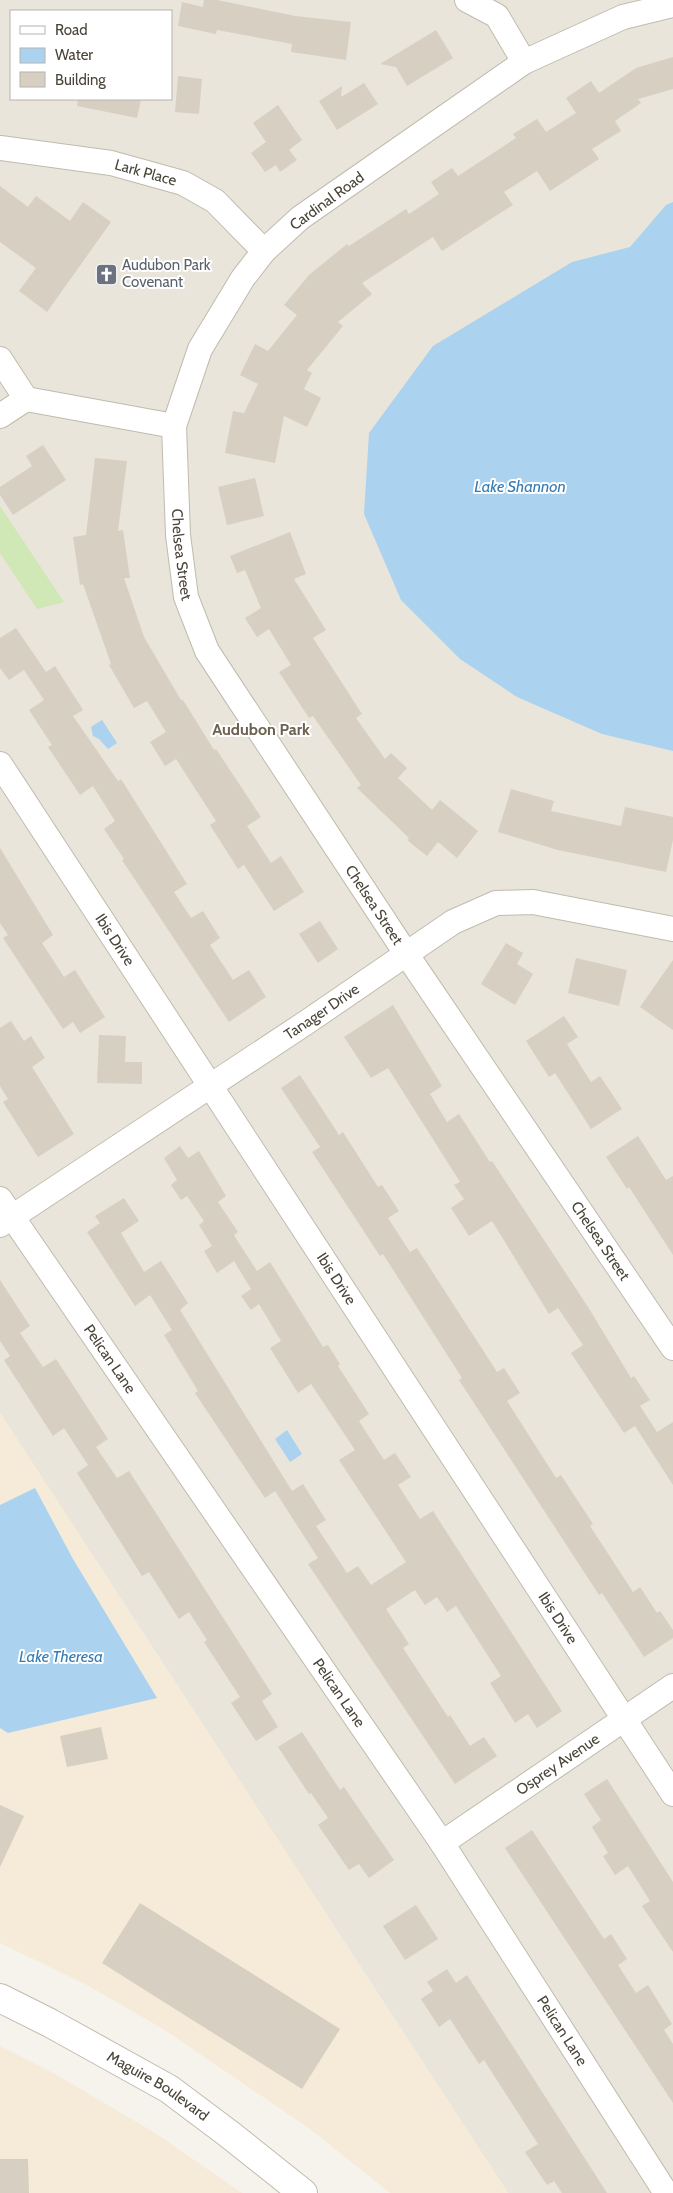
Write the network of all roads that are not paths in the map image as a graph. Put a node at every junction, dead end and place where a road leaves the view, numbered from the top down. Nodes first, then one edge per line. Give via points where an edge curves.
1 (467, 0) edge
2 (673, 6) edge
3 (524, 62) junction
4 (0, 148) edge
5 (264, 252) junction
6 (0, 359) edge
7 (26, 399) junction
8 (0, 416) edge
9 (174, 426) junction
10 (0, 764) edge
11 (673, 929) edge
12 (407, 955) junction
13 (211, 1085) junction
14 (4, 1214) edge
15 (673, 1348) edge
16 (673, 1686) edge
17 (624, 1719) junction
18 (673, 1794) edge
19 (442, 1844) junction
20 (0, 1998) edge
21 (303, 2193) edge
22 (666, 2193) edge

1 - 3 street via 497,16
2 - 3 street, Cardinal Road via 623,18
3 - 5 street, Cardinal Road via 300,218
4 - 5 street, Lark Place via 111,163 183,183 215,201
5 - 9 street, Cardinal Road via 200,349
6 - 7 street
7 - 8 street
7 - 9 street
9 - 12 street, Chelsea Street via 178,535 186,597 207,651
10 - 13 street, Ibis Drive
11 - 12 street, Tanager Drive via 533,902 496,903 453,922
12 - 13 street, Tanager Drive
12 - 15 street, Chelsea Street
13 - 14 street, Tanager Drive
13 - 17 street, Ibis Drive
14 - 19 street, Pelican Lane
16 - 17 street, Osprey Avenue
17 - 18 street, Ibis Drive
17 - 19 street, Osprey Avenue
19 - 22 street, Pelican Lane
20 - 21 street, Maguire Boulevard via 50,2022 169,2089

